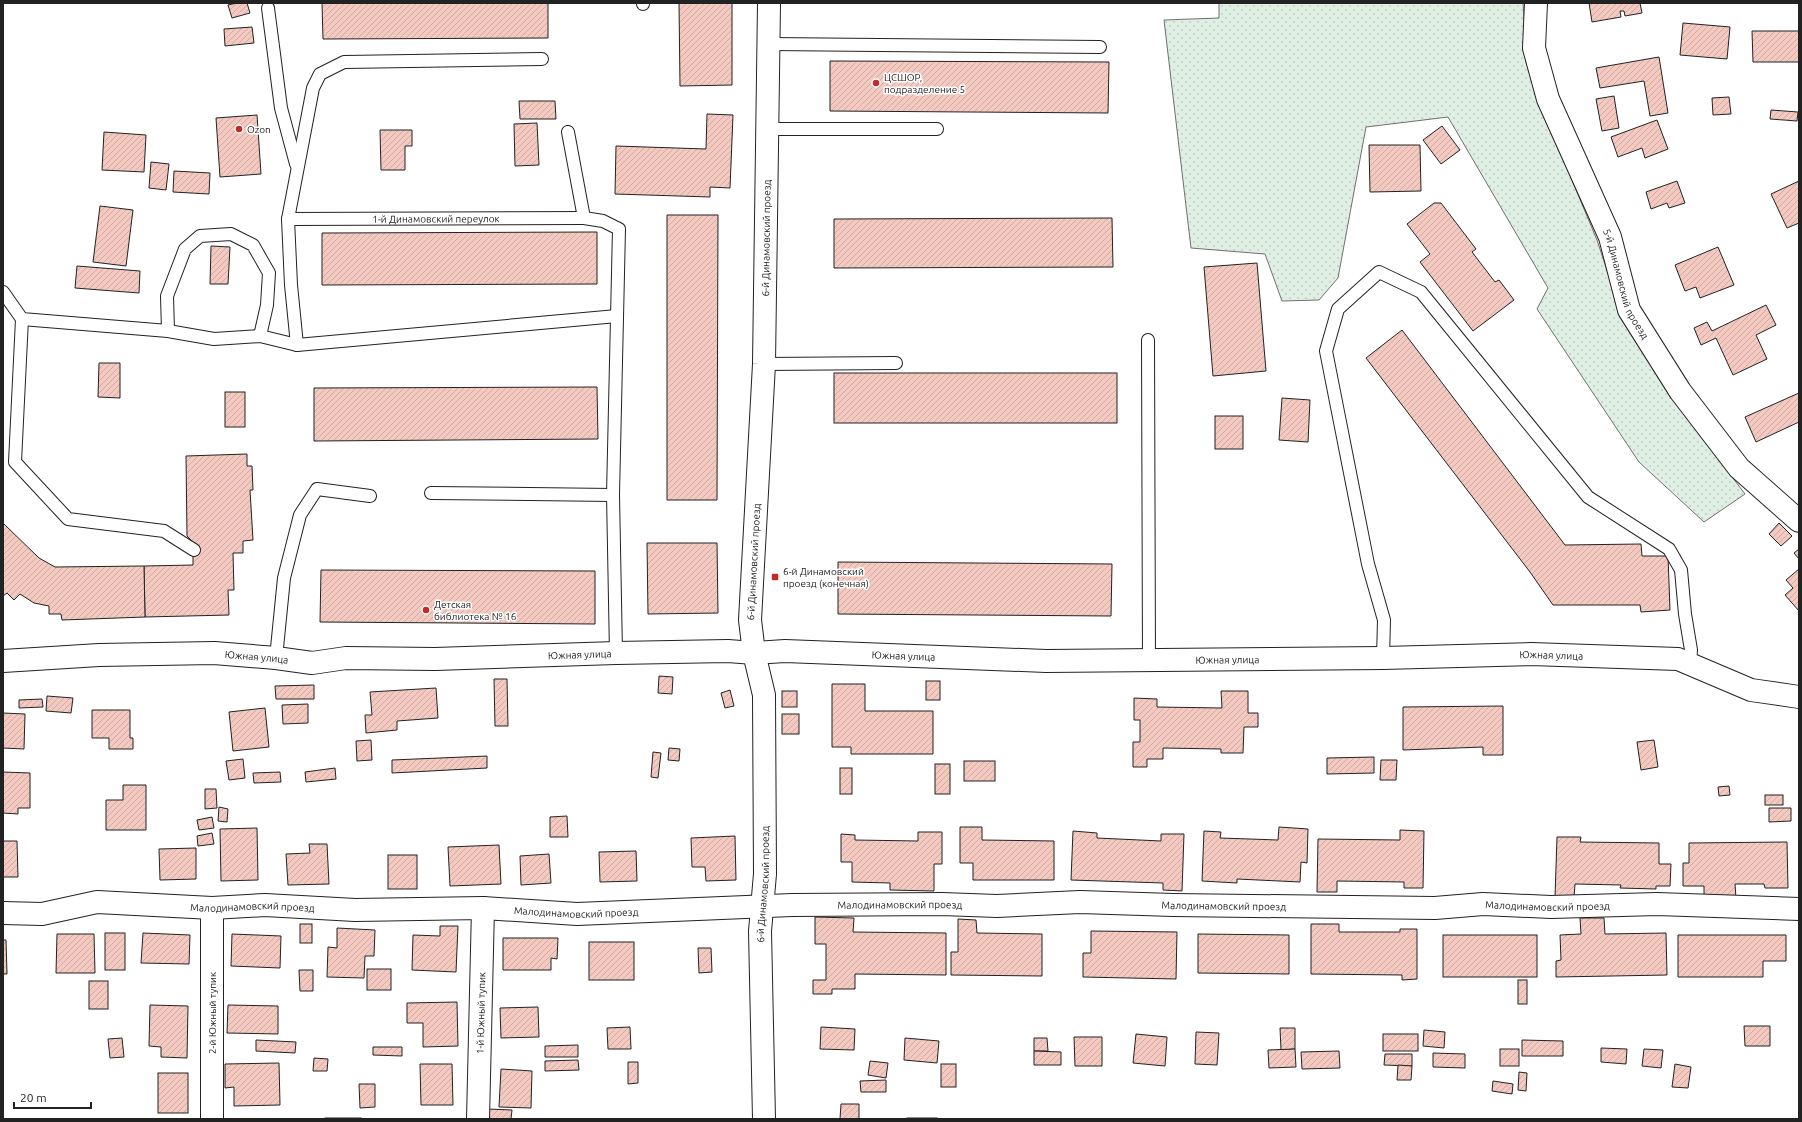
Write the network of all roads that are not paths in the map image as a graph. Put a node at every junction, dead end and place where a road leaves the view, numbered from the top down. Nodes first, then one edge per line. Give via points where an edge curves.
1 (769, 3) edge
2 (1536, 3) edge
3 (268, 8) dead end
4 (768, 44) junction
5 (1100, 47) dead end
6 (542, 59) dead end
7 (768, 129) junction
8 (937, 129) dead end
9 (568, 132) dead end
10 (297, 168) junction
11 (584, 218) junction
12 (288, 219) junction
13 (3, 292) edge
14 (617, 316) junction
15 (22, 319) junction
16 (168, 331) junction
17 (260, 336) junction
18 (1148, 340) dead end
19 (297, 345) junction
20 (896, 363) dead end
21 (764, 364) junction
22 (432, 493) dead end
23 (370, 496) dead end
24 (614, 496) junction
25 (1799, 521) edge
26 (194, 550) dead end
27 (616, 653) junction
28 (754, 653) junction
29 (276, 658) junction
30 (1383, 658) junction
31 (3, 661) edge
32 (1148, 661) junction
33 (1690, 664) junction
34 (1799, 697) edge
35 (762, 907) junction
36 (212, 908) junction
37 (483, 908) junction
38 (1799, 908) edge
39 (3, 913) edge
40 (212, 1119) edge
41 (478, 1119) edge
42 (764, 1119) edge

1 - 4 street, 6-й Динамовский проезд
2 - 25 street, 5-й Динамовский проезд via 1534,48 1548,99 1610,237 1629,310 1680,391 1739,468
3 - 10 lane via 281,108
4 - 5 lane
4 - 7 street, 6-й Динамовский проезд
6 - 10 lane via 344,62 320,74 313,88
7 - 8 lane
7 - 21 street, 6-й Динамовский проезд
9 - 11 lane
10 - 12 lane
11 - 12 lane, 1-й Динамовский переулок
11 - 14 lane, 1-й Динамовский переулок via 603,221 619,229
12 - 19 lane
13 - 15 lane
14 - 19 lane
14 - 24 lane
15 - 16 lane
15 - 26 lane via 15,462 68,519 164,530
16 - 17 lane via 214,339
16 - 17 lane via 168,296 185,249 200,236 231,234 253,245 268,273 267,305
17 - 19 lane
18 - 32 lane
20 - 21 lane
21 - 28 street, 6-й Динамовский проезд via 750,620
22 - 24 lane
23 - 29 lane via 317,489 300,515 284,578
24 - 27 lane
27 - 28 street, Южная улица
27 - 29 street, Южная улица via 436,659 346,658 312,663
28 - 32 street, Южная улица via 785,651 1046,661
28 - 35 street, 6-й Динамовский проезд via 764,695 765,874
29 - 31 street, Южная улица via 214,653 99,655
30 - 32 street, Южная улица
30 - 33 street, Южная улица via 1531,654 1678,659
30 - 33 lane via 1384,620 1368,564 1326,351 1338,309 1379,272 1422,292 1588,497 1670,549 1681,570 1691,650
33 - 34 street, Южная улица via 1751,690
35 - 37 street, Малодинамовский проезд via 577,914
35 - 38 street, Малодинамовский проезд via 942,904 997,906 1080,902 1435,908 1483,904 1551,907 1657,904
35 - 42 street, 6-й Динамовский проезд via 760,931
36 - 37 street, Малодинамовский проезд via 265,905 355,910
36 - 39 street, Малодинамовский проезд via 97,902 42,914
36 - 40 street, 2-й Южный тупик
37 - 41 street, 1-й Южный тупик

